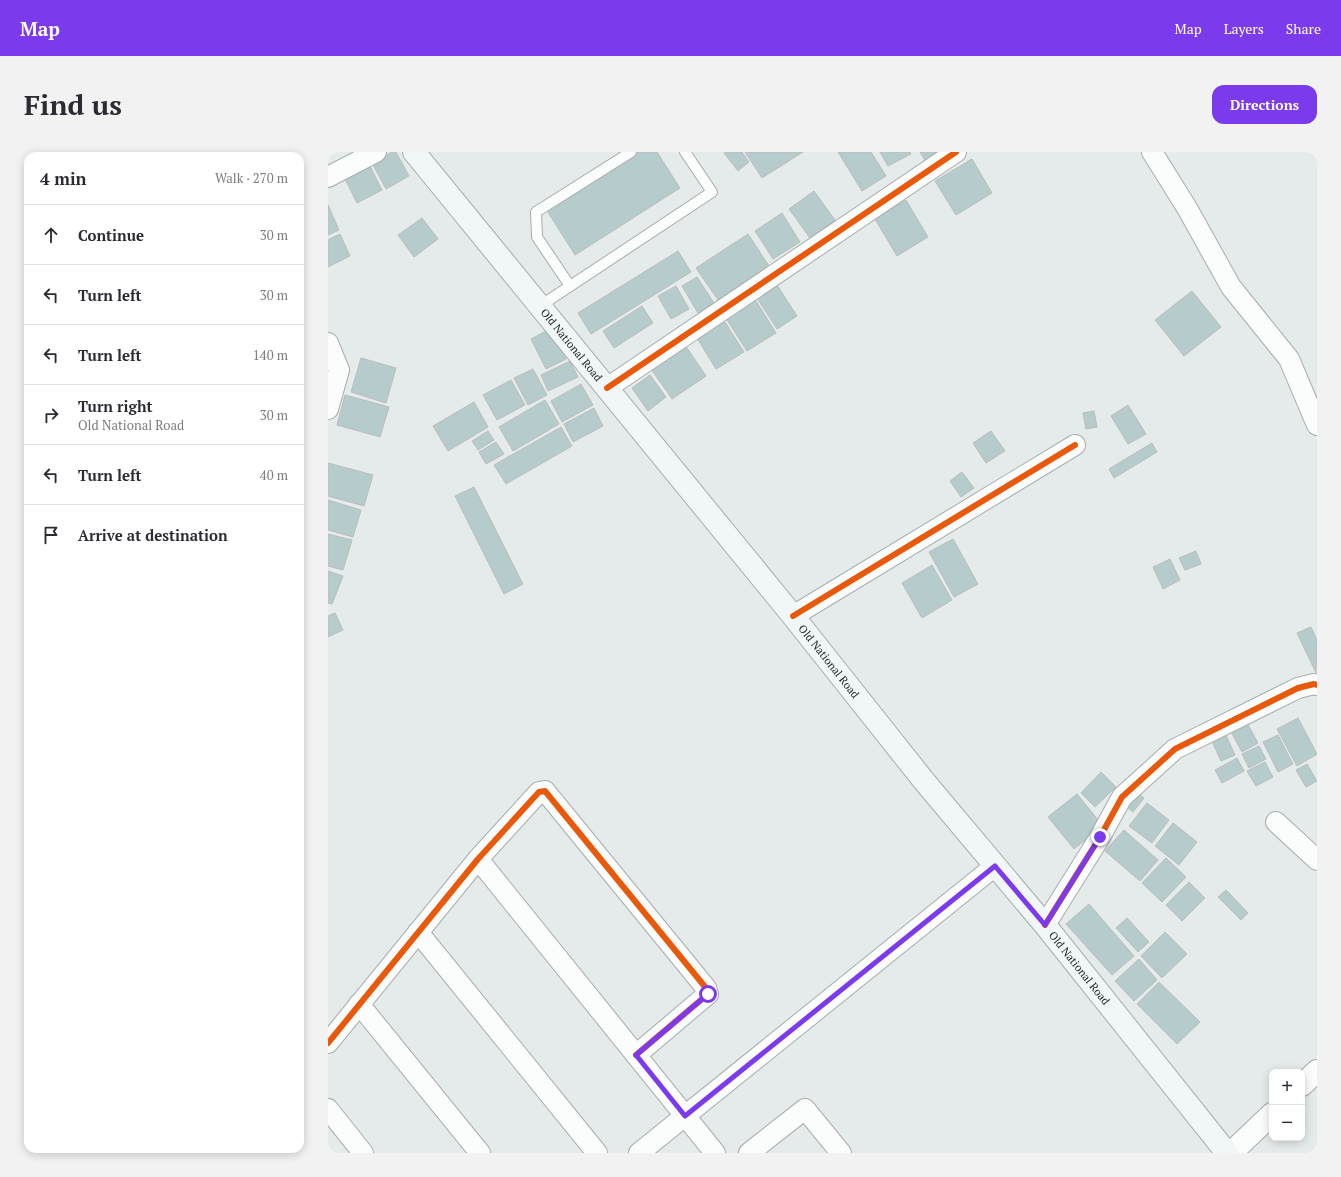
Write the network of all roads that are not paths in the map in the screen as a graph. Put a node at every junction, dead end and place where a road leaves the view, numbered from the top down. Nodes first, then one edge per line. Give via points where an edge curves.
1 (376, 152) edge
2 (414, 152) edge
3 (631, 152) edge
4 (685, 152) edge
5 (956, 152) edge
6 (1152, 152) edge
7 (328, 177) edge
8 (570, 286) junction
9 (540, 306) junction
10 (328, 343) edge
11 (607, 388) junction
12 (329, 401) edge
13 (1317, 425) edge
14 (1075, 445) dead end
15 (793, 616) junction
16 (1317, 685) edge
17 (1276, 822) dead end
18 (478, 859) junction
19 (1317, 860) edge
20 (995, 866) junction
21 (1045, 925) junction
22 (418, 932) junction
23 (359, 1004) junction
24 (328, 1043) edge
25 (636, 1055) junction
26 (1317, 1071) edge
27 (1305, 1082) edge
28 (328, 1109) edge
29 (685, 1116) junction
30 (1269, 1117) edge
31 (364, 1153) edge
32 (480, 1153) edge
33 (597, 1153) edge
34 (639, 1153) edge
35 (715, 1153) edge
36 (749, 1153) edge
37 (841, 1153) edge
38 (1227, 1153) edge
39 (1231, 1153) edge

1 - 7 street
2 - 9 main road, Old National Road
3 - 8 lane via 536,212 537,237
4 - 8 lane via 712,192
5 - 11 street
6 - 13 street via 1231,286 1288,359
8 - 9 lane
9 - 11 main road, Old National Road
10 - 12 street via 339,370
11 - 15 main road, Old National Road
14 - 15 street
15 - 20 main road, Old National Road
16 - 21 street via 1298,688 1176,749 1122,797
17 - 19 street
18 - 22 street
18 - 25 street
18 - 25 street via 539,792 546,791 706,988 708,994
20 - 21 main road, Old National Road
20 - 29 street
21 - 38 main road, Old National Road
22 - 23 street
22 - 33 street
23 - 24 street
23 - 32 street
25 - 29 street
26 - 27 street
28 - 31 street
29 - 34 street
29 - 35 street
30 - 39 street
36 - 37 street via 805,1109

